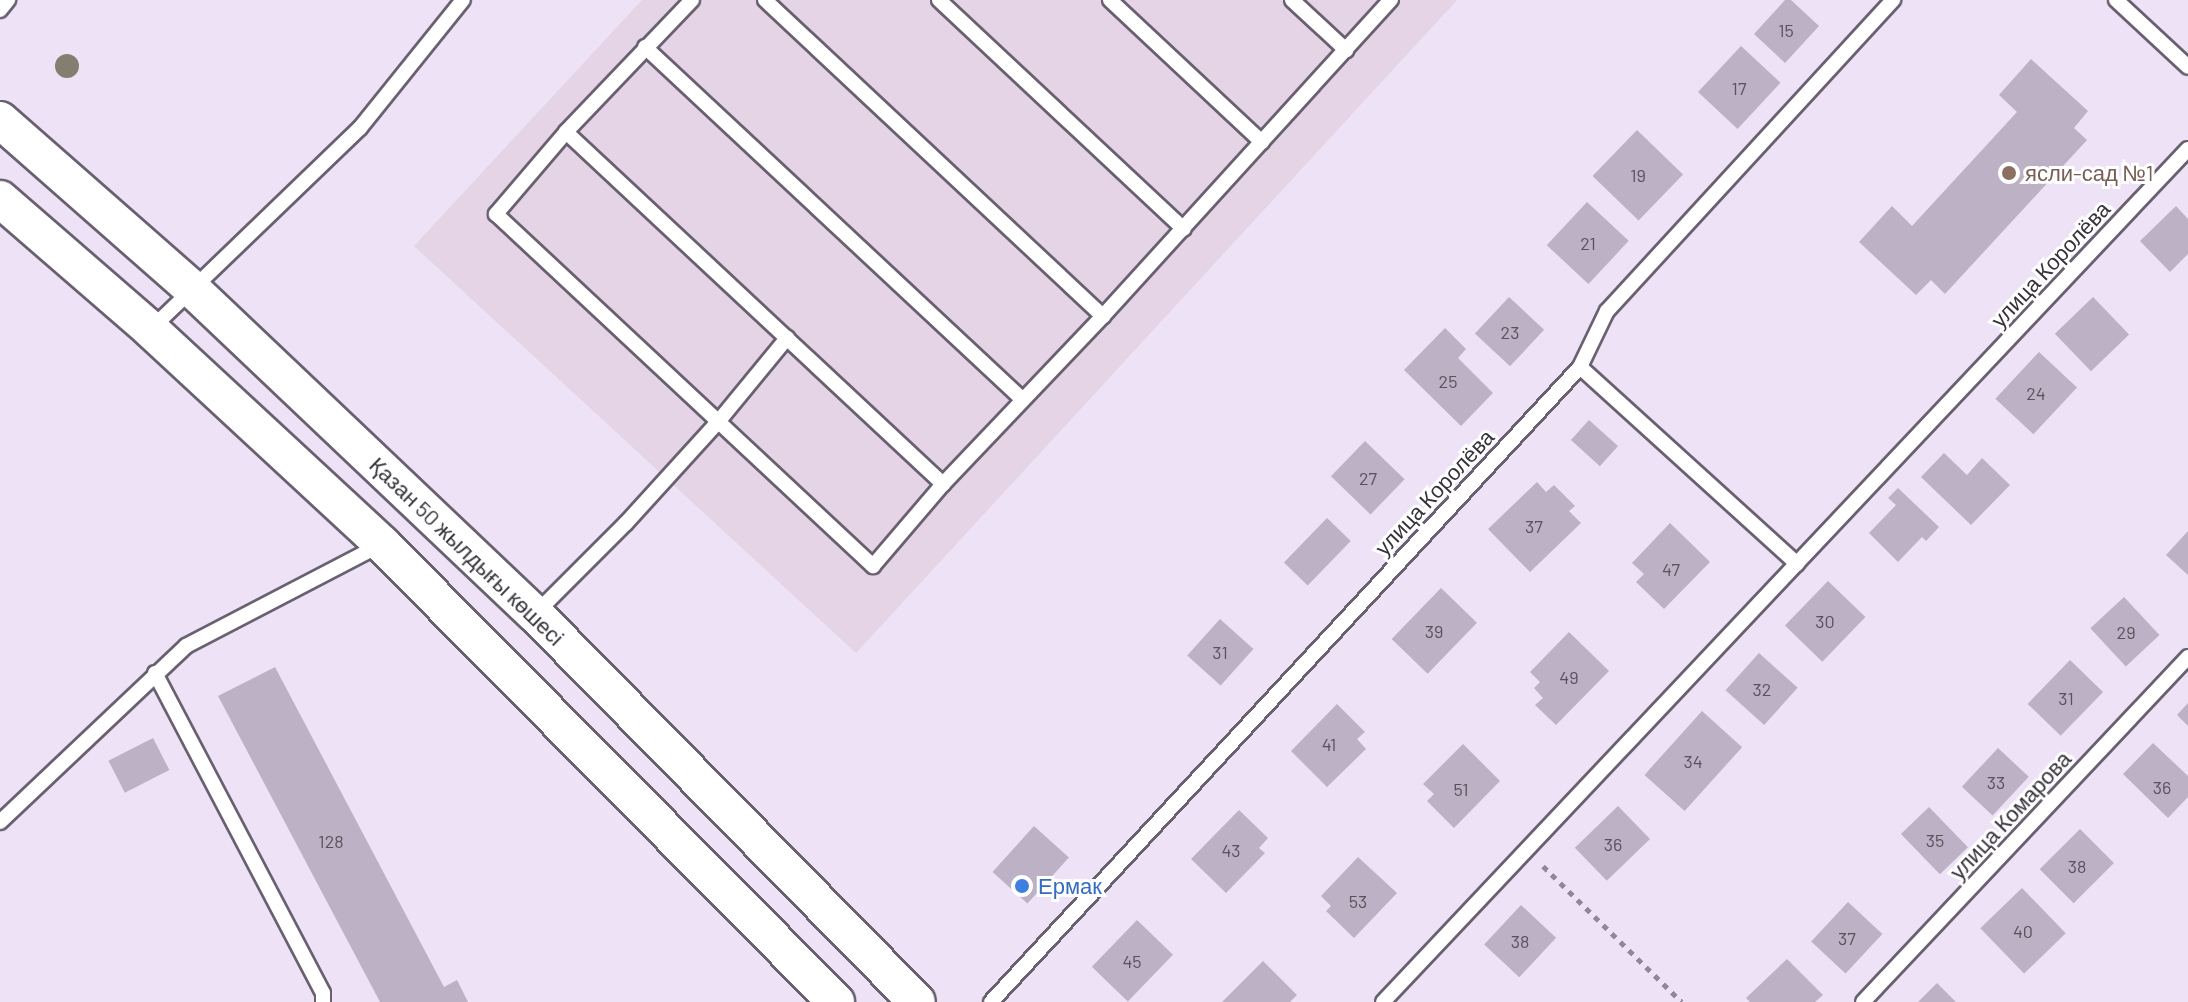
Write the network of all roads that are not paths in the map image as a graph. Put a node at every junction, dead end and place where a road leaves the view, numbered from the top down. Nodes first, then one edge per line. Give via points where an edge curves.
1 (8, 0) edge
2 (463, 0) edge
3 (692, 0) edge
4 (765, 0) edge
5 (939, 0) edge
6 (1110, 0) edge
7 (1292, 0) edge
8 (1391, 0) edge
9 (1893, 0) edge
10 (2116, 0) edge
11 (0, 10) edge
12 (645, 47) junction
13 (1346, 50) junction
14 (2188, 67) edge
15 (0, 120) edge
16 (566, 132) junction
17 (1262, 142) junction
18 (2188, 149) edge
19 (0, 199) edge
20 (1184, 229) junction
21 (191, 288) junction
22 (1103, 316) junction
23 (151, 330) junction
24 (787, 338) junction
25 (1580, 367) junction
26 (1022, 399) junction
27 (718, 422) junction
28 (943, 484) junction
29 (382, 544) junction
30 (1797, 564) junction
31 (535, 614) junction
32 (2188, 657) edge
33 (155, 673) junction
34 (0, 822) edge
35 (323, 1002) edge
36 (836, 1002) edge
37 (917, 1002) edge
38 (991, 1002) edge
39 (1383, 1002) edge
40 (1863, 1002) edge

1 - 11 lane
2 - 21 lane via 360,128
3 - 12 lane
4 - 22 lane
5 - 20 lane
6 - 17 lane
7 - 13 lane
8 - 13 lane
9 - 25 lane, улица Королёва via 1607,311
10 - 14 lane
12 - 16 lane
12 - 26 lane
13 - 17 lane
15 - 21 street, Қазан 50 жылдығы көшесі
16 - 24 lane
16 - 27 lane via 496,214
17 - 20 lane
18 - 30 lane, улица Королёва
19 - 23 street
20 - 22 lane
21 - 23 lane
21 - 31 street, Қазан 50 жылдығы көшесі
22 - 26 lane
23 - 29 street
24 - 27 lane
24 - 28 lane
25 - 30 lane
25 - 38 lane, улица Королёва
26 - 28 lane
27 - 28 lane via 873,566
27 - 31 lane
29 - 33 lane via 186,646
29 - 36 street
30 - 39 lane, улица Королёва
31 - 37 street, Қазан 50 жылдығы көшесі
32 - 40 lane, улица Комарова
33 - 34 lane
33 - 35 lane via 323,993

